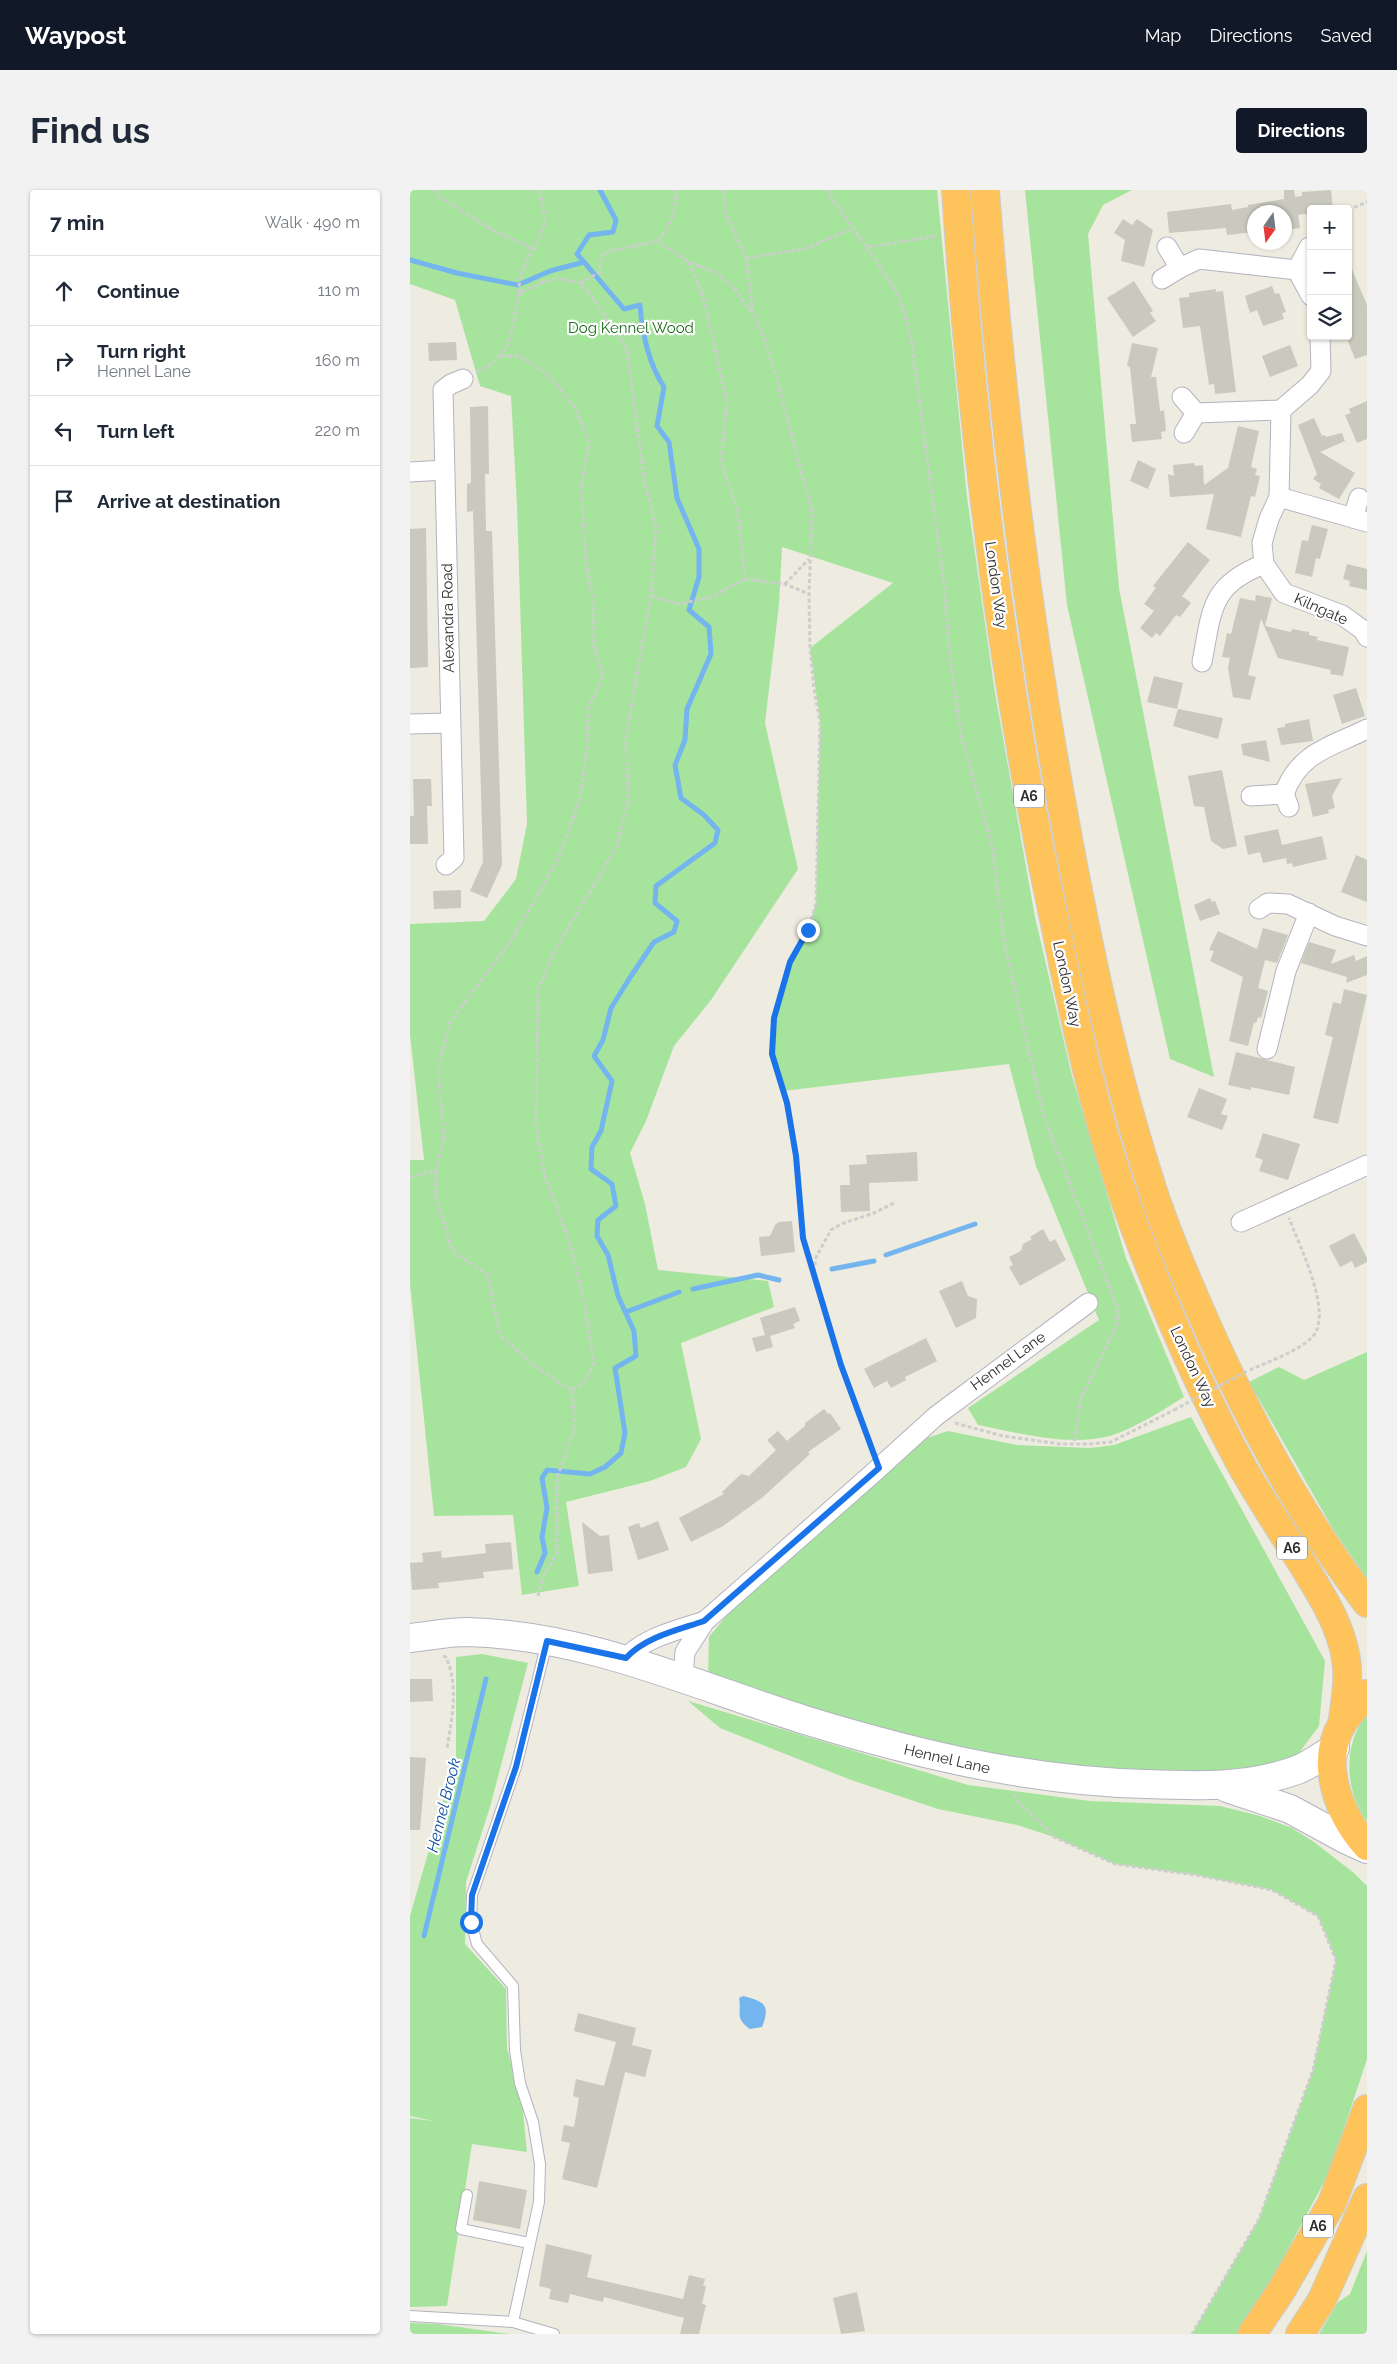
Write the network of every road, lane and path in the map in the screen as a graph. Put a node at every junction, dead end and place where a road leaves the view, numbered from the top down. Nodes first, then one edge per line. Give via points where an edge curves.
1 (435, 190) edge
2 (540, 190) edge
3 (674, 190) edge
4 (724, 190) edge
5 (826, 190) edge
6 (956, 190) edge
7 (985, 190) edge
8 (1367, 202) edge
9 (1352, 208) edge
10 (854, 228) junction
11 (940, 235) dead end
12 (658, 241) junction
13 (867, 247) junction
14 (1167, 247) dead end
15 (533, 249) junction
16 (1307, 250) edge
17 (746, 258) junction
18 (689, 262) junction
19 (1180, 268) junction
20 (1297, 270) junction
21 (1162, 279) dead end
22 (580, 283) junction
23 (520, 293) junction
24 (1310, 295) edge
25 (753, 312) junction
26 (1320, 340) edge
27 (500, 356) junction
28 (488, 366) dead end
29 (463, 379) dead end
30 (1182, 398) dead end
31 (1281, 410) junction
32 (1196, 413) junction
33 (1184, 434) dead end
34 (444, 470) junction
35 (410, 472) edge
36 (1280, 497) junction
37 (1359, 498) dead end
38 (1360, 520) edge
39 (810, 558) junction
40 (1264, 564) junction
41 (745, 579) junction
42 (785, 584) junction
43 (809, 594) junction
44 (651, 596) junction
45 (1367, 637) edge
46 (1202, 662) dead end
47 (450, 723) junction
48 (410, 724) edge
49 (1367, 729) edge
50 (1251, 796) dead end
51 (446, 866) dead end
52 (1259, 909) dead end
53 (1309, 913) junction
54 (1367, 936) edge
55 (1267, 1049) dead end
56 (1367, 1165) edge
57 (436, 1171) junction
58 (410, 1177) edge
59 (896, 1202) dead end
60 (1284, 1203) junction
61 (1241, 1222) dead end
62 (814, 1271) junction
63 (1088, 1303) dead end
64 (572, 1391) junction
65 (936, 1416) junction
66 (1074, 1442) junction
67 (879, 1468) junction
68 (538, 1596) dead end
69 (1367, 1603) edge
70 (704, 1621) junction
71 (420, 1637) edge
72 (547, 1641) junction
73 (626, 1658) junction
74 (683, 1677) junction
75 (1367, 1694) edge
76 (1338, 1736) junction
77 (447, 1749) dead end
78 (1000, 1771) junction
79 (1222, 1786) junction
80 (1367, 1847) edge
81 (1367, 2109) edge
82 (467, 2195) dead end
83 (1367, 2198) edge
84 (529, 2243) junction
85 (410, 2316) edge
86 (513, 2322) junction
87 (554, 2334) edge
88 (1192, 2334) edge
89 (1252, 2334) edge
90 (1300, 2334) edge

1 - 15 path via 440,198 496,232
2 - 15 path via 544,227
3 - 12 path via 676,197 671,225
4 - 17 path via 726,212
5 - 10 path
6 - 76 highway, London Way / A6 via 979,462 999,609 1034,824 1078,1033 1124,1197 1161,1299 1223,1430 1336,1624 1348,1670
7 - 69 highway, London Way / A6 via 1010,462 1039,673 1076,881 1104,1012 1133,1125 1153,1191 1226,1370 1268,1452 1306,1516
8 - 9 path
10 - 13 path
10 - 17 path via 804,249
11 - 13 path
12 - 18 path
12 - 22 path via 605,252 601,257 600,272
13 - 66 path via 900,299 911,338 962,739 993,850 1004,942 1044,1118 1118,1309 1117,1324 1081,1399
14 - 19 street
15 - 23 path via 521,274
16 - 20 street
17 - 25 path
18 - 25 path via 715,272 734,288
18 - 41 path via 703,298 727,400 721,461 738,513
19 - 20 street via 1199,259
19 - 21 street
20 - 24 street
22 - 23 path via 561,279 545,281
22 - 44 path via 627,349 644,480 656,527
23 - 27 path via 512,336
25 - 39 path via 776,376 812,512
26 - 31 street via 1321,371 1310,386
27 - 28 path
27 - 57 path via 520,356 547,374 574,406 589,441 582,506 593,601 593,645 602,672 588,708 580,799 558,859 512,939 450,1022 438,1069 444,1138
29 - 34 street, Alexandra Road via 443,390
30 - 32 street
31 - 32 street
31 - 36 street
32 - 33 street
34 - 35 street
34 - 47 street, Alexandra Road
36 - 38 street
36 - 40 street via 1262,543
37 - 38 street
39 - 42 path
39 - 43 path
40 - 45 street, Kilngate via 1284,593 1342,615 1363,630
40 - 46 street via 1227,583 1217,598
41 - 42 path
41 - 44 path via 711,597 679,604
42 - 43 path
43 - 62 path via 812,673 820,721 816,903 808,930 790,962 774,1018 772,1054 787,1103 796,1156 803,1238
44 - 64 path via 626,737 628,800 616,848 555,950 538,990 536,1125 545,1176 569,1240 584,1300 594,1364 585,1380
47 - 48 street
47 - 51 street, Alexandra Road via 454,858
49 - 50 street via 1315,752 1295,772 1286,801
52 - 53 street via 1268,903 1288,904
53 - 54 street via 1335,926
53 - 55 street via 1286,971
56 - 60 street
57 - 58 path
57 - 64 path via 435,1195 453,1252 487,1274 500,1335 532,1364
59 - 62 path via 830,1230 816,1257
60 - 61 street
60 - 66 path, bridge via 1320,1306 1319,1324 1314,1335 1305,1343 1111,1442
62 - 67 path via 826,1319
63 - 65 street, Hennel Lane
64 - 68 path via 575,1426 558,1475 557,1553 543,1577
65 - 66 path via 1003,1436 1061,1444
65 - 67 street, Hennel Lane
67 - 70 street, Hennel Lane
70 - 73 street, Hennel Lane via 634,1649
70 - 74 street, Hennel Lane via 685,1652
71 - 72 main road, Hennel Lane via 464,1632
71 - 77 path via 434,1653 446,1657 453,1672 455,1696
72 - 73 main road, Hennel Lane
72 - 84 lane via 514,1775 472,1895 471,1922 477,1944 513,1986 515,2050 520,2083 533,2122 540,2164 539,2202
73 - 74 main road, Hennel Lane
74 - 78 main road, Hennel Lane via 881,1743
75 - 76 highway
76 - 79 main road, Hennel Lane via 1299,1769 1262,1780
76 - 80 highway, A6 via 1333,1776 1339,1804 1352,1830
78 - 79 main road, Hennel Lane via 1120,1783
78 - 88 path via 1018,1801 1054,1837 1115,1864 1272,1890 1318,1916 1336,1960 1313,2070 1259,2219
79 - 80 main road, Hennel Lane via 1290,1809 1345,1839
81 - 89 highway, A6 via 1332,2203
82 - 84 lane via 461,2229
83 - 90 highway, A6 via 1322,2300
84 - 86 lane
85 - 86 lane
86 - 87 lane

